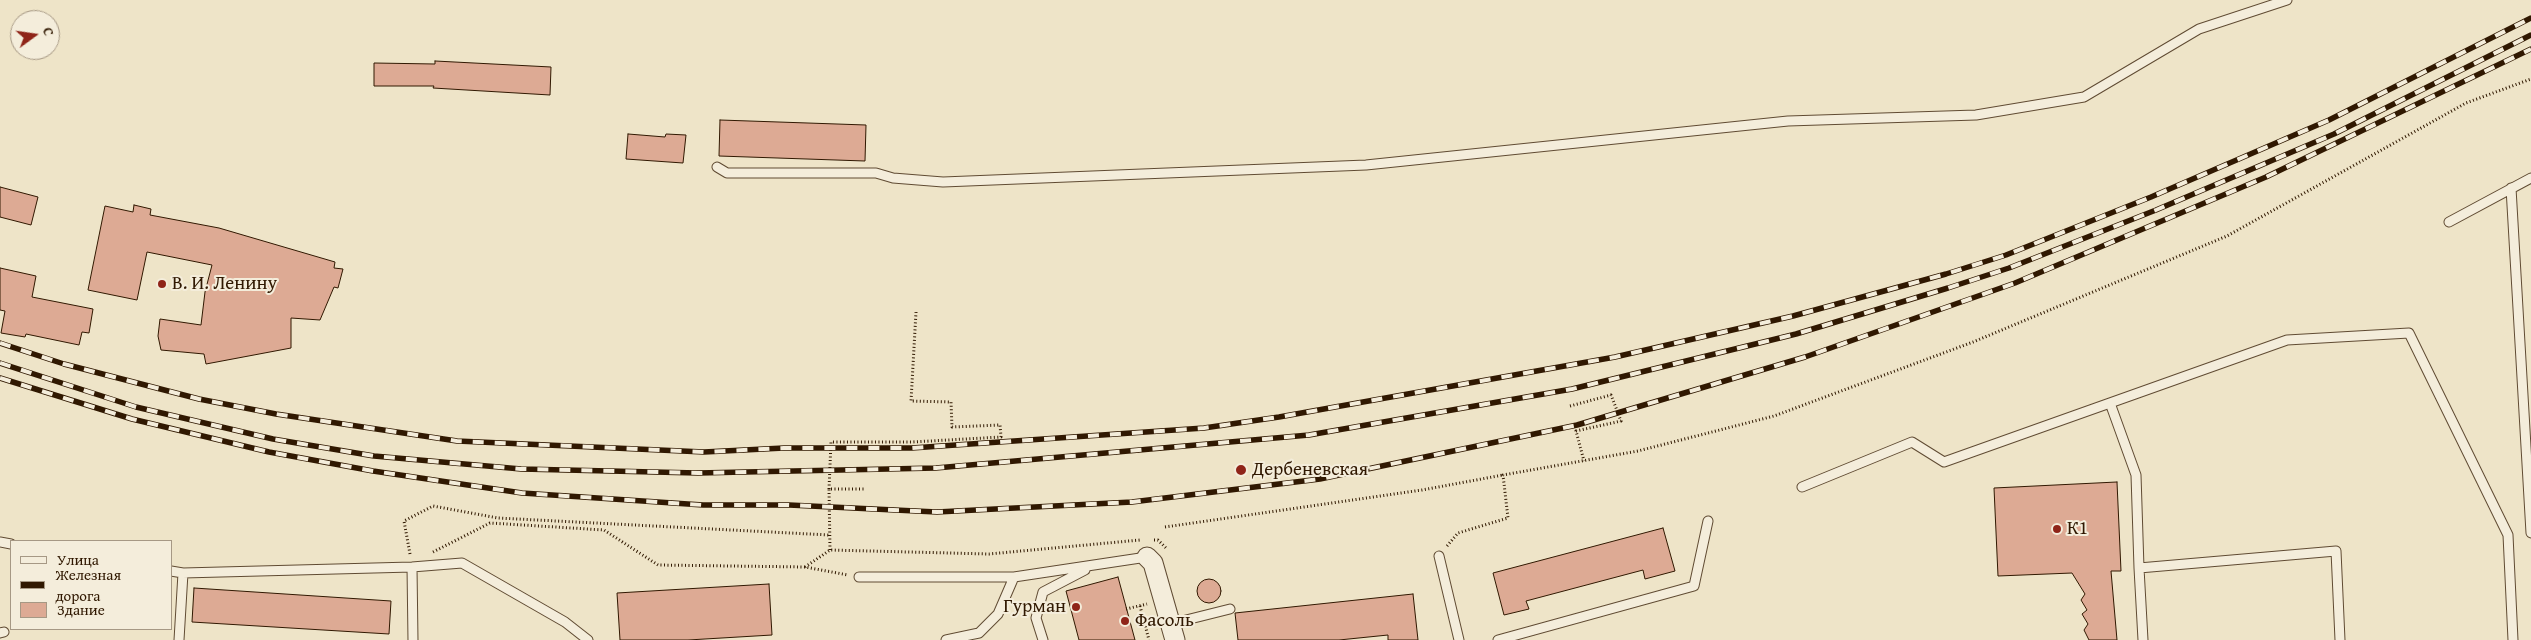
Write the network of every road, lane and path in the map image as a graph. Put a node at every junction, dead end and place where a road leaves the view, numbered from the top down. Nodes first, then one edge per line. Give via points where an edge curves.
1 (2286, 0) edge
2 (2531, 79) edge
3 (717, 167) dead end
4 (2531, 178) edge
5 (2511, 188) junction
6 (2450, 222) dead end
7 (916, 312) dead end
8 (2110, 403) junction
9 (1570, 406) dead end
10 (1584, 461) junction
11 (1503, 475) junction
12 (1802, 487) dead end
13 (829, 488) junction
14 (866, 489) dead end
15 (1708, 522) dead end
16 (1165, 527) dead end
17 (2531, 533) edge
18 (829, 535) junction
19 (1439, 556) joint
20 (1146, 557) joint
21 (1092, 566) junction
22 (412, 567) junction
23 (805, 567) junction
24 (2139, 568) junction
25 (172, 571) edge
26 (182, 573) junction
27 (859, 577) joint
28 (1014, 577) junction
29 (1140, 606) dead end
30 (1230, 609) dead end
31 (1172, 632) edge
32 (179, 640) edge
33 (413, 640) edge
34 (588, 640) edge
35 (946, 640) edge
36 (1043, 640) edge
37 (1149, 640) edge
38 (1458, 640) edge
39 (1498, 640) edge
40 (2143, 640) edge
41 (2340, 640) edge
42 (2513, 640) edge

1 - 3 lane via 2199,29 2084,97 1976,115 1788,121 1337,166 943,182 893,178 876,173 727,173
2 - 10 path via 2466,103 2227,236 1972,342 1774,416 1638,451
4 - 5 lane
5 - 6 lane
5 - 17 lane
7 - 13 path via 911,401 951,402 952,427 1000,425 1000,437 831,442
8 - 12 lane via 1944,462 1912,442
8 - 24 lane via 2136,475
8 - 42 lane via 2287,340 2409,333 2508,536
9 - 10 path via 1611,395 1621,421 1576,430
10 - 11 path
11 - 16 path via 1422,490
11 - 19 path via 1508,518 1458,533
13 - 14 path
13 - 18 path
15 - 39 lane via 1694,586
18 - 22 path via 498,518 433,506 404,521
18 - 23 path via 830,550
19 - 38 lane
20 - 21 lane
20 - 31 street via 1153,563
21 - 28 lane
21 - 36 lane via 1043,592 1036,618
22 - 23 path via 438,548 490,523 604,530 658,565
22 - 26 lane
22 - 33 lane
22 - 34 lane via 462,563 565,622
23 - 27 path
24 - 40 lane
24 - 41 lane via 2336,551
25 - 26 lane
26 - 32 lane
27 - 28 lane
28 - 35 lane via 998,614 979,633
29 - 37 path
30 - 31 lane

